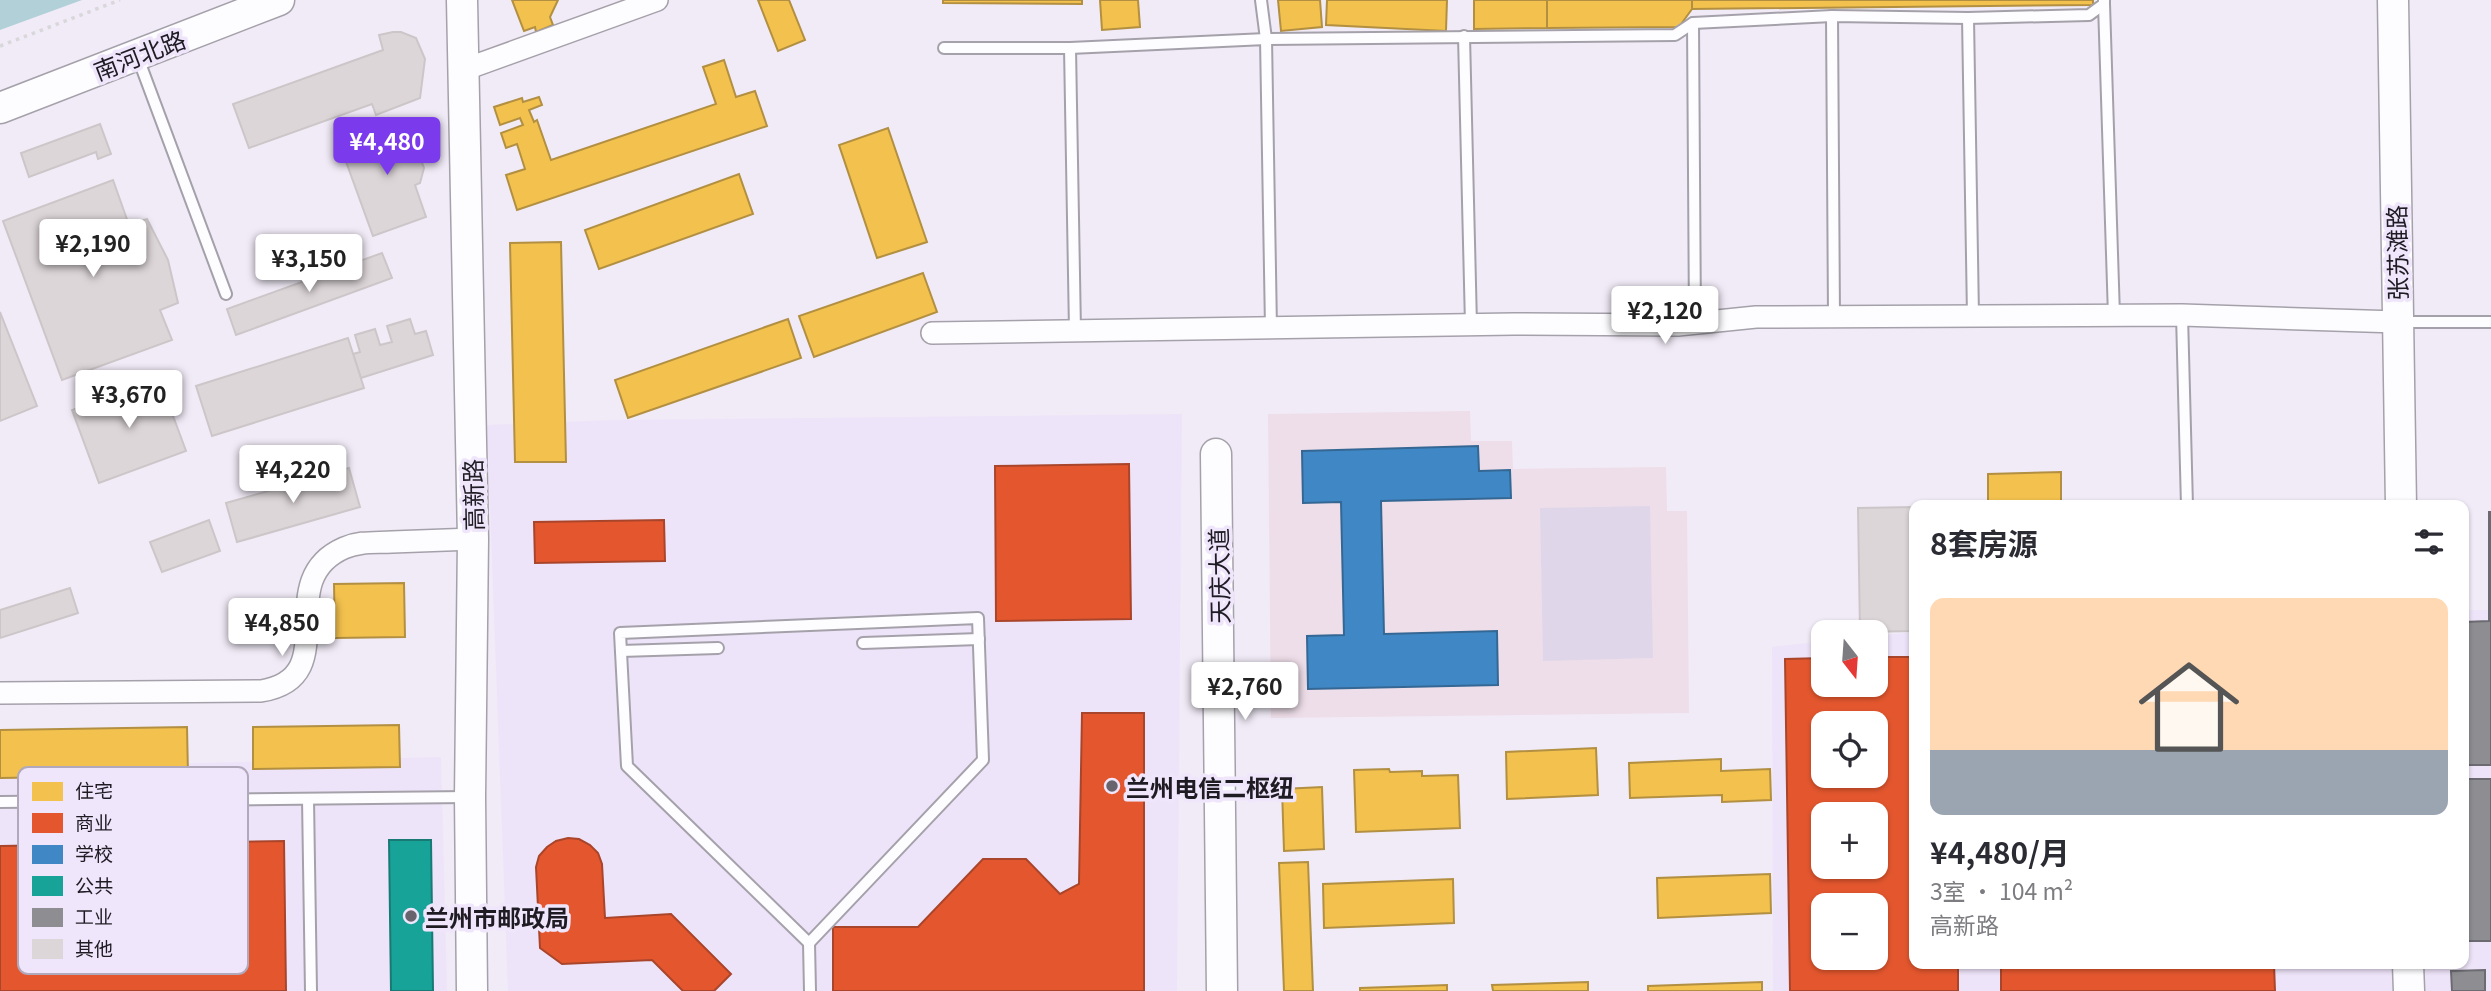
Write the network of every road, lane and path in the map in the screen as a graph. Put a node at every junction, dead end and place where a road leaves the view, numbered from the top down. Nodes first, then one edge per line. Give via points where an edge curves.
1 (120, 0) edge
2 (279, 0) edge
3 (462, 0) edge
4 (657, 0) edge
5 (1261, 0) edge
6 (2393, 0) edge
7 (2104, 2) edge
8 (1832, 16) junction
9 (1968, 18) junction
10 (1693, 23) junction
11 (1464, 36) junction
12 (1265, 39) junction
13 (0, 46) edge
14 (944, 48) dead end
15 (1070, 48) junction
16 (136, 55) junction
17 (463, 70) junction
18 (0, 108) edge
19 (226, 294) dead end
20 (1973, 316) junction
21 (2114, 316) junction
22 (2182, 316) junction
23 (1834, 317) junction
24 (2398, 322) junction
25 (1696, 323) junction
26 (2491, 323) edge
27 (1471, 325) junction
28 (1271, 328) junction
29 (1075, 331) junction
30 (932, 334) dead end
31 (1216, 454) dead end
32 (2187, 500) edge
33 (2401, 500) edge
34 (473, 539) junction
35 (979, 639) junction
36 (863, 643) dead end
37 (718, 648) dead end
38 (621, 651) junction
39 (0, 693) edge
40 (470, 797) junction
41 (307, 799) junction
42 (248, 800) edge
43 (0, 802) edge
44 (18, 802) edge
45 (809, 943) junction
46 (2408, 969) edge
47 (312, 991) edge
48 (472, 991) edge
49 (810, 991) edge
50 (1222, 991) edge
51 (2409, 991) edge

1 - 13 path
2 - 16 street, 南河北路
3 - 17 street, 高新路
4 - 17 street
5 - 12 lane
6 - 24 street, 张苏滩路
7 - 9 lane via 2089,15
7 - 21 lane
8 - 9 lane
8 - 10 lane
8 - 23 lane
9 - 20 lane
10 - 11 lane via 1675,35
10 - 25 lane
11 - 12 lane
11 - 27 lane
12 - 15 lane
12 - 28 lane
14 - 15 lane
15 - 29 lane
16 - 18 street, 南河北路
16 - 19 lane
17 - 34 street, 高新路
20 - 21 street
20 - 23 street
21 - 22 street
22 - 24 street
22 - 32 lane
23 - 25 street
24 - 26 lane
24 - 33 street, 张苏滩路
25 - 27 street
27 - 28 street
28 - 29 street
29 - 30 street
31 - 50 street, 天庆大道
34 - 39 street via 363,542 342,548 312,579 306,600 305,660 288,683 275,689
34 - 40 street, 高新路
35 - 36 lane
35 - 38 lane via 978,618 620,633
35 - 45 lane via 983,760
37 - 38 lane
38 - 45 lane via 628,766
40 - 41 lane
40 - 48 street, 高新路
41 - 42 lane
41 - 47 lane
43 - 44 lane
45 - 49 lane
46 - 51 street

